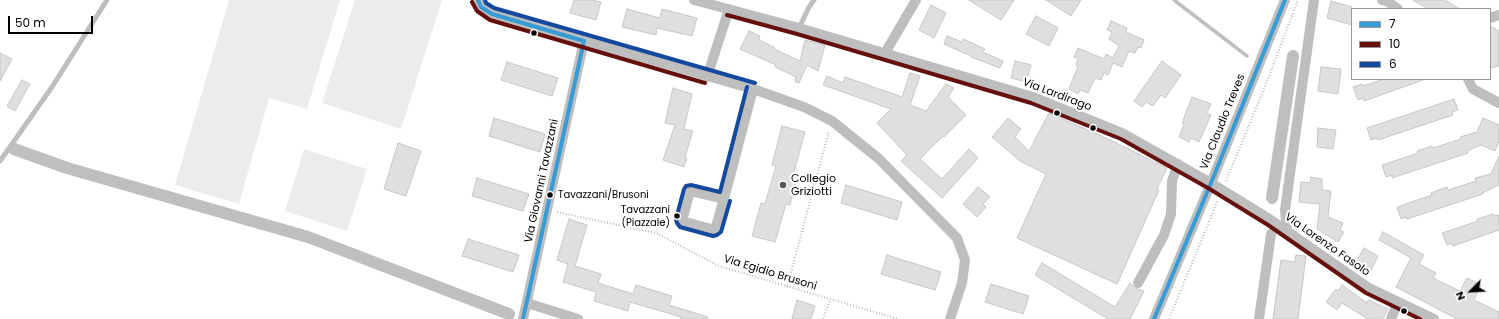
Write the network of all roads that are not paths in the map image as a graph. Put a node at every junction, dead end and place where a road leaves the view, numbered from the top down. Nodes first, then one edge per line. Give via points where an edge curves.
1 (107, 0) edge
2 (478, 0) edge
3 (694, 0) edge
4 (814, 0) edge
5 (916, 0) edge
6 (1285, 0) edge
7 (1314, 0) edge
8 (1386, 0) edge
9 (1397, 8) edge
10 (729, 9) junction
11 (799, 28) junction
12 (584, 41) junction
13 (885, 53) junction
14 (707, 77) junction
15 (1468, 80) edge
16 (753, 90) junction
17 (1499, 103) edge
18 (0, 161) edge
19 (1178, 164) junction
20 (1211, 183) junction
21 (724, 198) junction
22 (1287, 231) junction
23 (1271, 234) dead end
24 (1138, 283) dead end
25 (1398, 302) junction
26 (527, 303) junction
27 (523, 319) edge
28 (578, 319) edge
29 (950, 319) edge
30 (1154, 319) edge
31 (1259, 319) edge
32 (1391, 319) edge
33 (1434, 319) edge

1 - 18 lane via 52,87
2 - 12 street via 481,7 492,14
3 - 10 street, Via Lardirago
4 - 11 lane
5 - 13 street
6 - 20 street, Via Claudio Treves
7 - 22 street via 1285,210
8 - 9 street
10 - 11 street, Via Lardirago
10 - 14 street
11 - 13 street, Via Lardirago
12 - 14 street
12 - 26 street, Via Giovanni Tavazzani
13 - 19 street, Via Lardirago via 1033,97 1124,134
14 - 16 street
15 - 17 street via 1473,89
16 - 21 street
16 - 29 street via 804,107 832,120 878,158 957,238 965,260 962,284
19 - 20 street, Via Lardirago
19 - 24 street via 1172,181 1171,214 1164,235
20 - 22 street, Via Lorenzo Fasolo
20 - 30 street, Via Claudio Treves
21 - 21 street via 690,190 682,221 715,230
22 - 25 street, Via Lorenzo Fasolo via 1369,288
23 - 31 street
25 - 32 street
25 - 33 street, Via Lorenzo Fasolo
26 - 27 street, Via Giovanni Tavazzani
26 - 28 street

